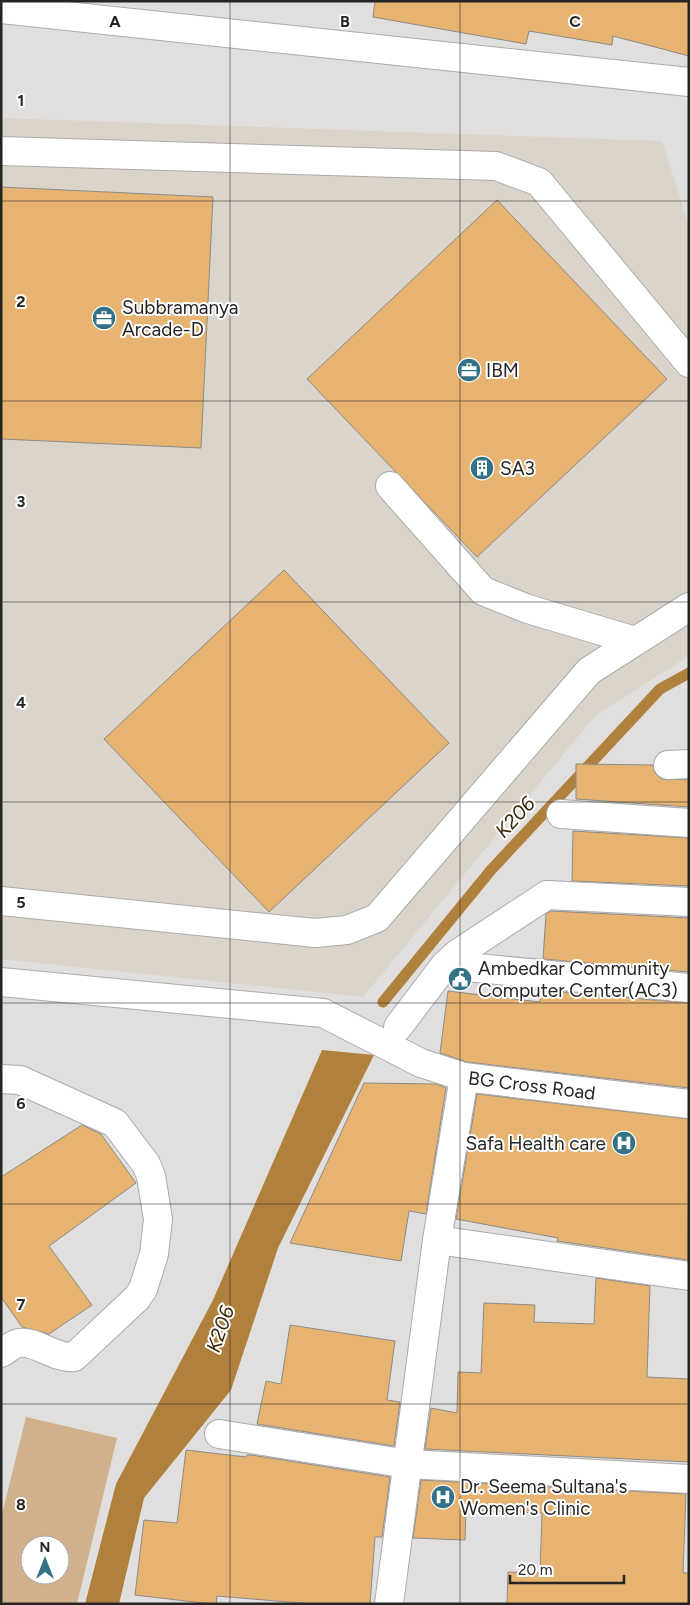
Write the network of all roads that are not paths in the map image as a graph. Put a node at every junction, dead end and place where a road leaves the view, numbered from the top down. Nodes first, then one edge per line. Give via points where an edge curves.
1 (1, 9) edge
2 (67, 9) edge
3 (689, 82) edge
4 (1, 152) edge
5 (689, 363) edge
6 (390, 486) dead end
7 (689, 607) edge
8 (635, 641) junction
9 (561, 814) dead end
10 (689, 823) edge
11 (1, 902) edge
12 (689, 902) edge
13 (445, 965) junction
14 (1, 982) edge
15 (689, 988) edge
16 (390, 1035) junction
17 (464, 1077) junction
18 (1, 1079) edge
19 (689, 1104) edge
20 (437, 1240) junction
21 (689, 1276) edge
22 (1, 1353) edge
23 (219, 1434) dead end
24 (408, 1464) junction
25 (689, 1479) edge
26 (389, 1604) edge

1 - 2 street
2 - 3 street
4 - 5 street via 496,166 539,182
6 - 8 street via 483,591 528,609
7 - 8 street
8 - 11 street via 588,671 377,918 347,930 315,933
9 - 10 street
12 - 13 street via 547,895
13 - 15 street
13 - 16 street
14 - 16 street, BG Cross Road via 323,1013 349,1026
16 - 17 street, BG Cross Road via 421,1063
17 - 19 street, BG Cross Road
17 - 20 street
18 - 22 street via 20,1080 115,1123 146,1164 158,1219 154,1254 143,1289 74,1357 64,1358 24,1343 17,1343
20 - 21 street
20 - 24 street
23 - 24 street
24 - 25 street
24 - 26 street

